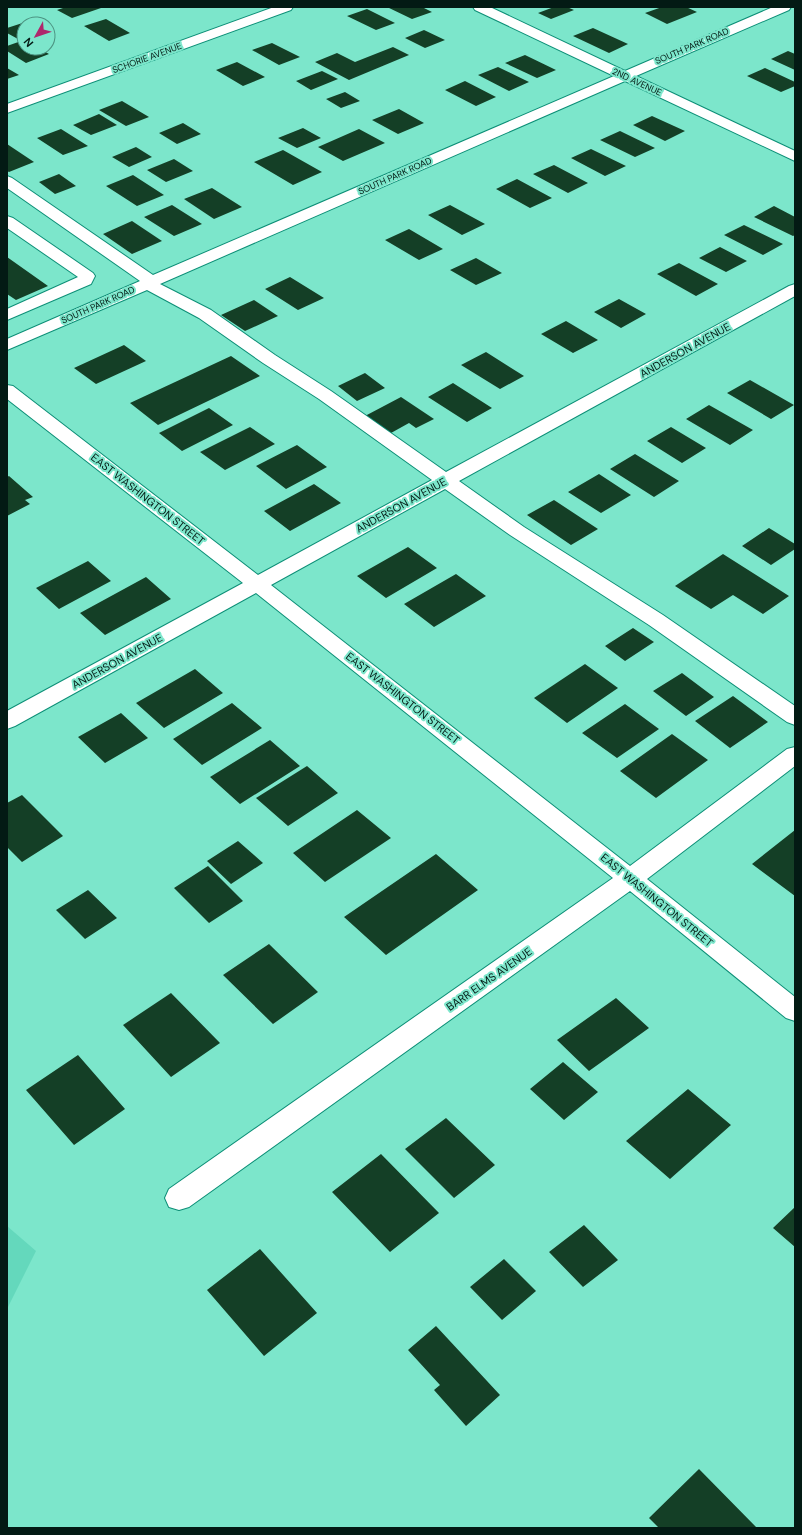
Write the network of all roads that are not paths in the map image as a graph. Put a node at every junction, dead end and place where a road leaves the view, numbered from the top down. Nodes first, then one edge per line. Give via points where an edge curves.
1 (286, 7) edge
2 (480, 7) edge
3 (784, 7) edge
4 (623, 76) junction
5 (7, 109) edge
6 (795, 157) edge
7 (7, 181) edge
8 (7, 221) edge
9 (149, 283) junction
10 (795, 290) edge
11 (36, 302) junction
12 (7, 315) edge
13 (63, 321) junction
14 (7, 345) edge
15 (7, 390) edge
16 (446, 480) junction
17 (257, 583) junction
18 (795, 717) edge
19 (7, 721) edge
20 (795, 755) edge
21 (631, 878) junction
22 (795, 1011) edge
23 (179, 1198) dead end

1 - 5 street, SCHORIE AVENUE
2 - 4 street, 2ND AVENUE
3 - 4 street, SOUTH PARK ROAD
4 - 6 street, 2ND AVENUE
4 - 9 street, SOUTH PARK ROAD
7 - 9 street
8 - 11 street via 87,276 85,281
9 - 13 street, SOUTH PARK ROAD
9 - 16 street via 205,314
10 - 16 street, ANDERSON AVENUE
11 - 12 street
11 - 13 street
13 - 14 street, SOUTH PARK ROAD
15 - 17 street, EAST WASHINGTON STREET
16 - 17 street, ANDERSON AVENUE
16 - 18 street via 517,531 656,620
17 - 19 street, ANDERSON AVENUE
17 - 21 street, EAST WASHINGTON STREET
20 - 21 street, BARR ELMS AVENUE
21 - 22 street, EAST WASHINGTON STREET
21 - 23 street, BARR ELMS AVENUE

